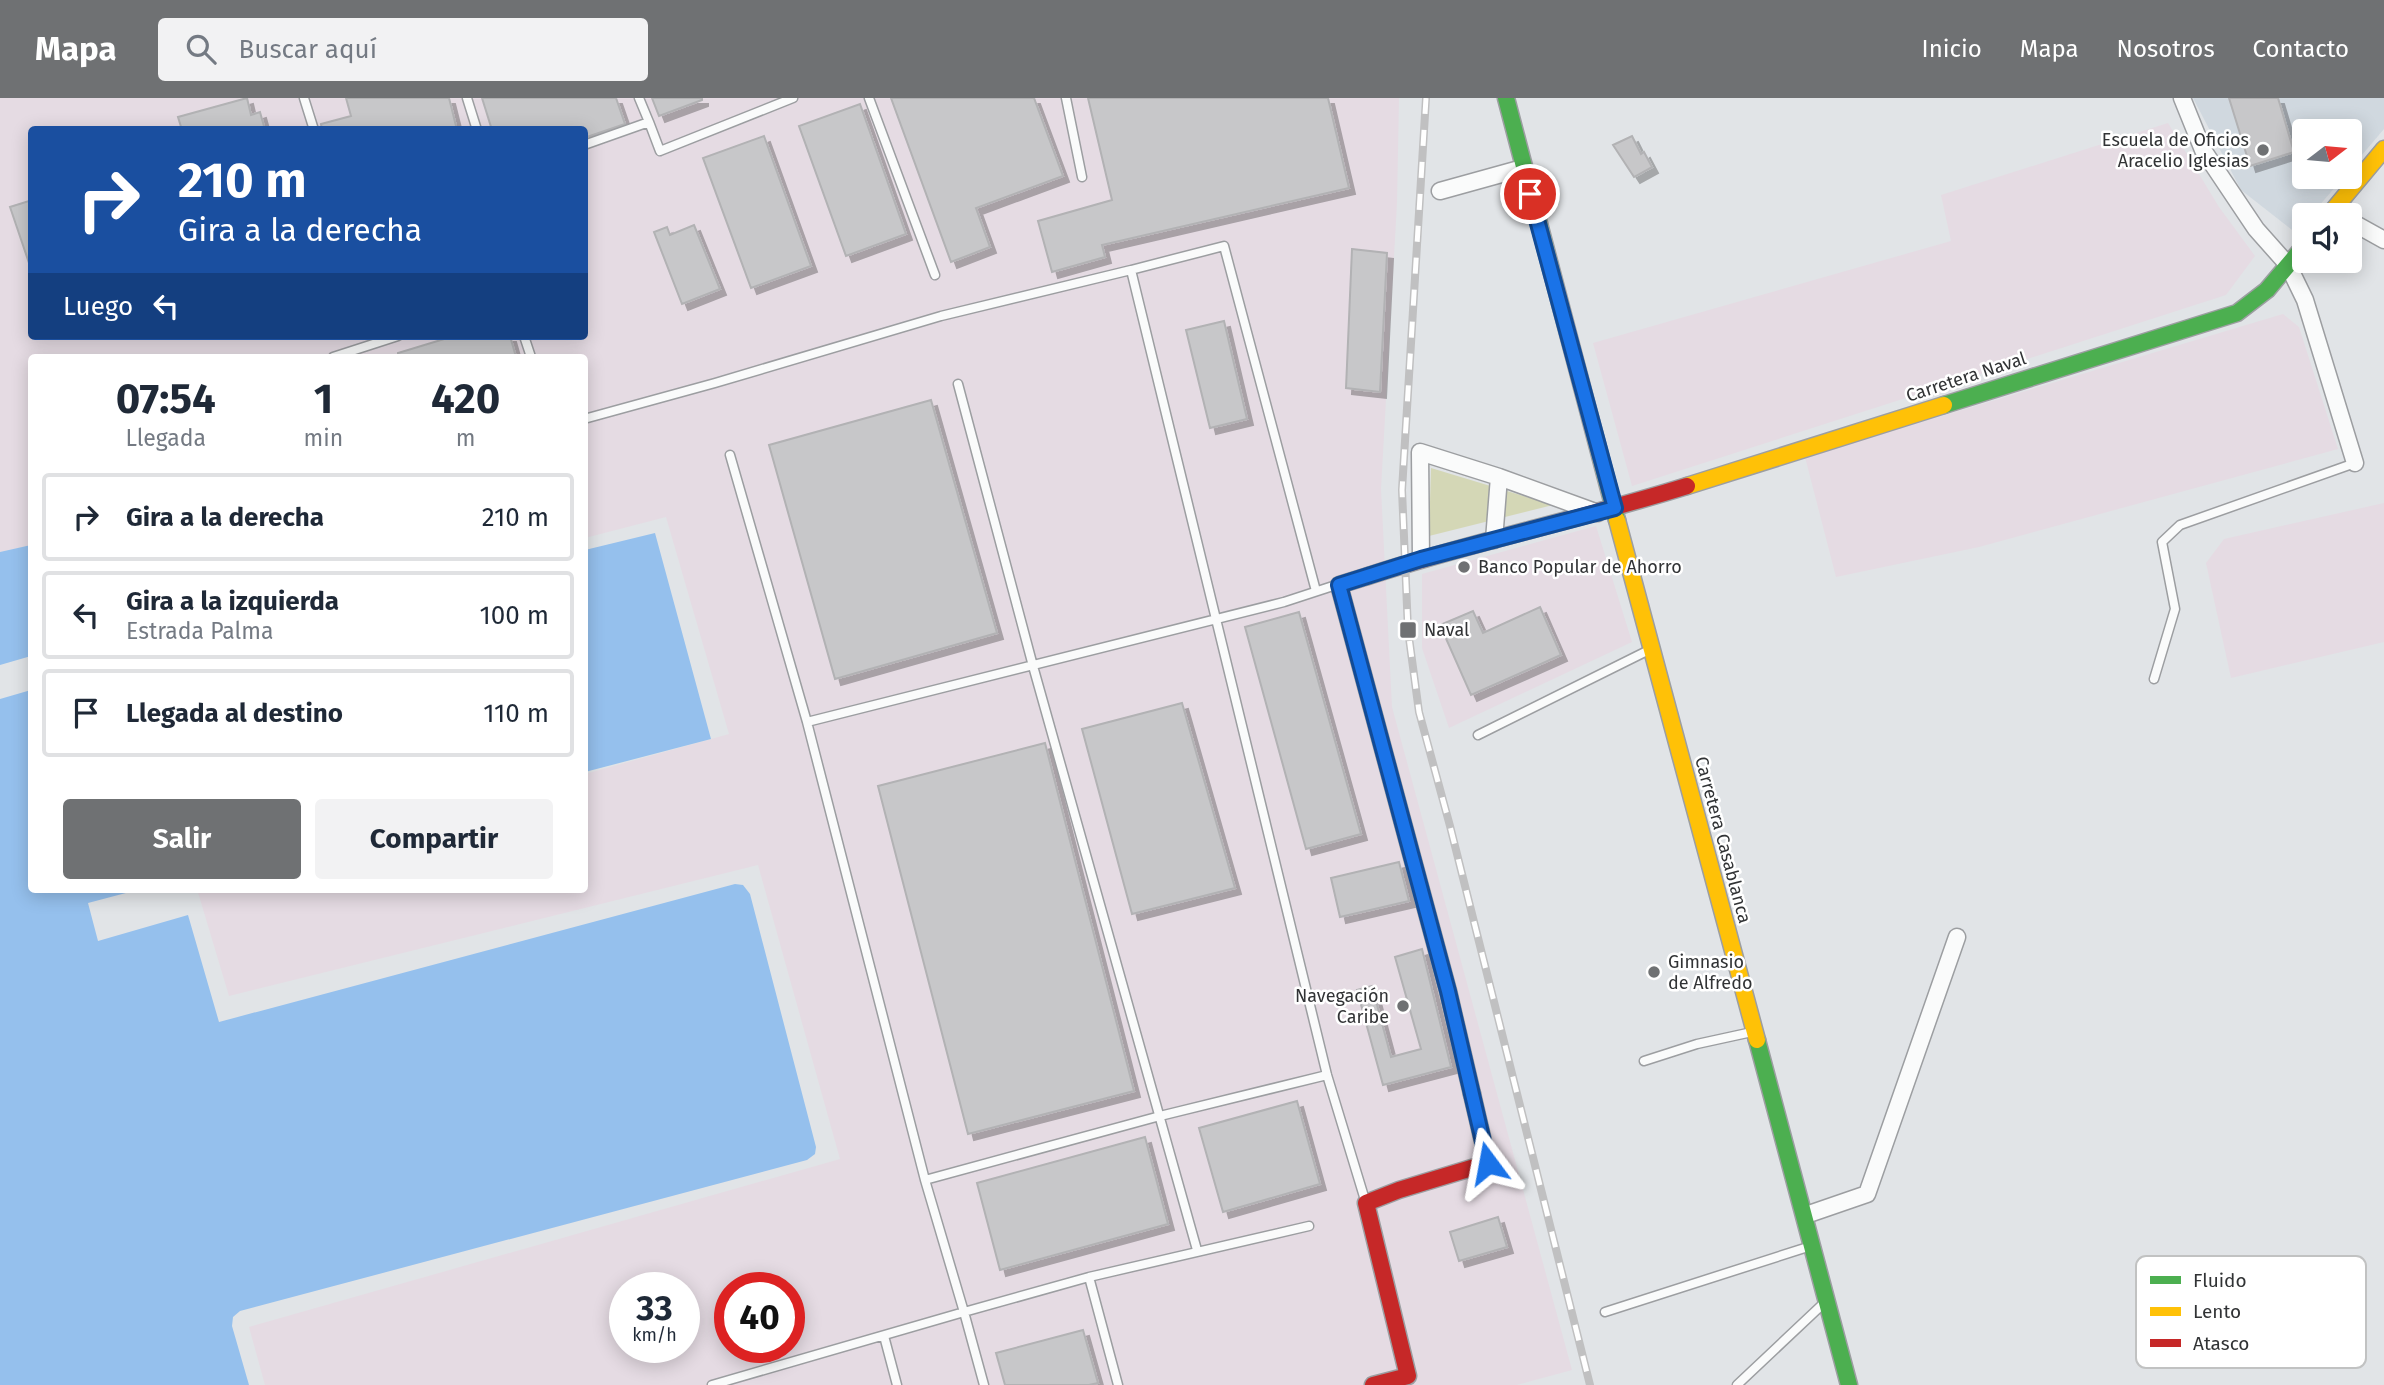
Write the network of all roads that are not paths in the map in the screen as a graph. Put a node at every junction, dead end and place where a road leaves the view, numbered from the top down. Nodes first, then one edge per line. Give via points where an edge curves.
1 (304, 98) edge
2 (467, 98) edge
3 (639, 98) edge
4 (793, 98) edge
5 (869, 98) edge
6 (1066, 98) edge
7 (1506, 98) edge
8 (2182, 98) edge
9 (649, 122) junction
10 (313, 126) edge
11 (476, 126) edge
12 (588, 144) edge
13 (2384, 149) edge
14 (1523, 168) junction
15 (1082, 177) dead end
16 (1440, 191) dead end
17 (2342, 203) edge
18 (2362, 228) edge
19 (2384, 240) edge
20 (2292, 260) edge
21 (2288, 265) junction
22 (1131, 270) junction
23 (936, 275) dead end
24 (386, 340) edge
25 (342, 354) edge
26 (958, 384) dead end
27 (588, 418) edge
28 (730, 455) dead end
29 (2355, 463) joint
30 (1499, 477) junction
31 (1615, 508) junction
32 (1598, 513) junction
33 (1494, 540) junction
34 (1421, 559) junction
35 (1339, 585) junction
36 (1317, 591) junction
37 (1215, 618) junction
38 (1652, 649) junction
39 (1033, 666) junction
40 (2154, 679) dead end
41 (807, 722) junction
42 (1478, 735) dead end
43 (1957, 937) dead end
44 (1755, 1031) junction
45 (1644, 1061) dead end
46 (1327, 1075) junction
47 (1160, 1116) junction
48 (925, 1180) junction
49 (1366, 1202) junction
50 (1805, 1215) junction
51 (1309, 1226) dead end
52 (1814, 1245) junction
53 (1197, 1250) junction
54 (1089, 1277) junction
55 (1828, 1300) junction
56 (964, 1312) junction
57 (1605, 1312) dead end
58 (884, 1336) junction
59 (712, 1385) edge
60 (897, 1385) edge
61 (984, 1385) edge
62 (1118, 1385) edge
63 (1373, 1385) edge
64 (1737, 1385) edge
65 (1849, 1385) edge

1 - 10 lane
2 - 11 lane
3 - 9 lane
4 - 9 lane via 660,151
5 - 23 lane
6 - 15 lane
7 - 14 main road, Carretera Casablanca
8 - 21 street via 2203,150 2256,229
9 - 12 lane
13 - 17 main road
14 - 16 street
14 - 31 main road, Carretera Casablanca
18 - 19 street
20 - 21 main road, Carretera Naval
21 - 29 street via 2305,300
21 - 31 main road, Carretera Naval via 2267,290 2237,313
22 - 27 lane via 941,316
22 - 36 lane via 1224,246
22 - 37 lane
24 - 25 lane
26 - 39 lane
28 - 41 lane
29 - 40 lane via 2180,525 2162,542 2175,609
30 - 32 street
30 - 33 street
30 - 34 street via 1420,452
31 - 32 main road, Carretera Naval
31 - 38 main road, Carretera Casablanca
32 - 33 main road, Carretera Naval
33 - 34 main road, Carretera Naval
34 - 35 main road, Carretera Naval
35 - 36 lane
35 - 49 main road via 1448,991 1488,1163
36 - 37 lane
37 - 39 lane
37 - 46 lane
38 - 42 lane
38 - 44 main road, Carretera Casablanca
39 - 41 lane
39 - 47 lane
41 - 48 lane
43 - 50 street via 1867,1194
44 - 45 lane
44 - 50 main road, Carretera Casablanca
46 - 47 lane
46 - 49 lane
47 - 48 lane
47 - 53 lane
48 - 56 lane
49 - 63 main road via 1408,1376
50 - 52 main road, Carretera Casablanca
51 - 53 lane
52 - 55 main road, Carretera Casablanca
52 - 57 lane
53 - 54 lane
54 - 56 lane
54 - 62 lane
55 - 64 lane
55 - 65 main road, Carretera Casablanca
56 - 58 lane
56 - 61 lane
58 - 59 lane
58 - 60 lane

